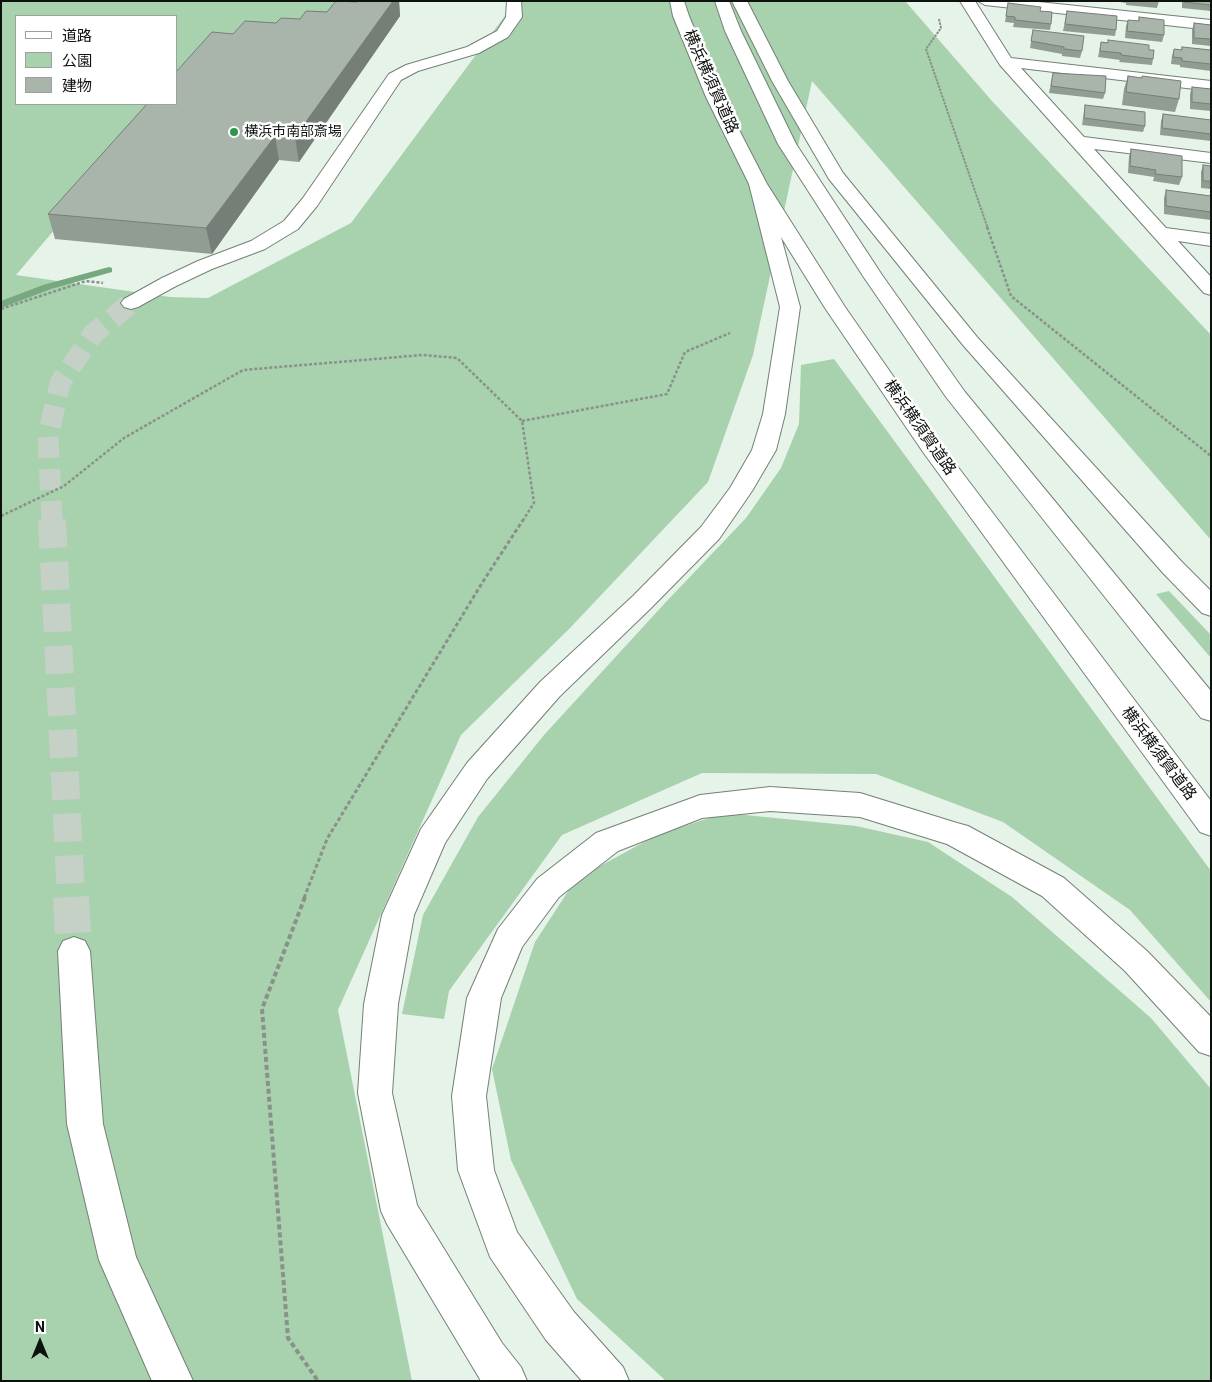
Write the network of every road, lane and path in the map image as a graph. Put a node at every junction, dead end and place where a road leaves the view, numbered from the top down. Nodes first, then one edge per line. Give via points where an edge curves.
1 (514, 1) edge
2 (677, 1) edge
3 (722, 1) edge
4 (739, 1) edge
5 (967, 1) edge
6 (985, 1) edge
7 (939, 19) dead end
8 (1211, 25) edge
9 (1006, 62) junction
10 (1211, 86) edge
11 (1078, 142) junction
12 (1211, 158) edge
13 (758, 184) junction
14 (1162, 234) junction
15 (1211, 240) edge
16 (162, 285) junction
17 (1211, 289) edge
18 (131, 303) tunnel mouth
19 (1, 309) edge
20 (730, 333) dead end
21 (522, 421) junction
22 (1211, 456) edge
23 (1, 516) edge
24 (1211, 607) edge
25 (1211, 711) edge
26 (1211, 824) edge
27 (74, 950) tunnel mouth
28 (1211, 1042) edge
29 (173, 1381) edge
30 (318, 1381) edge
31 (507, 1381) edge
32 (609, 1381) edge

1 - 16 main road via 514,18 503,34 473,50 412,68 395,77 310,202 290,225 258,245
2 - 13 main road, 横浜横須賀道路 via 714,98
3 - 25 main road via 787,144 873,276 957,397
4 - 24 main road via 780,81 836,175 970,341
5 - 9 main road
6 - 8 main road
7 - 22 path via 941,28 926,49 1011,296
9 - 10 main road
9 - 11 main road
11 - 12 main road
11 - 14 main road
13 - 26 main road, 横浜横須賀道路 via 835,308 926,438
13 - 31 main road via 790,308 774,414 764,450 710,533 550,689 477,771 432,838 398,915 381,1004 375,1093 400,1211 488,1357
14 - 15 main road
14 - 17 main road
16 - 18 main road
16 - 19 path via 86,281
20 - 21 path via 685,352 667,394
21 - 23 path via 456,358 423,355 243,370 124,438 64,486
21 - 30 path via 534,503 482,583 328,839 262,1009 288,1338
27 - 29 main road via 85,1124 118,1260
28 - 32 main road via 1136,961 1053,887 957,834 860,805 770,799 700,807 607,842 548,888 509,939 484,998 469,1096 476,1170 502,1244 560,1326

